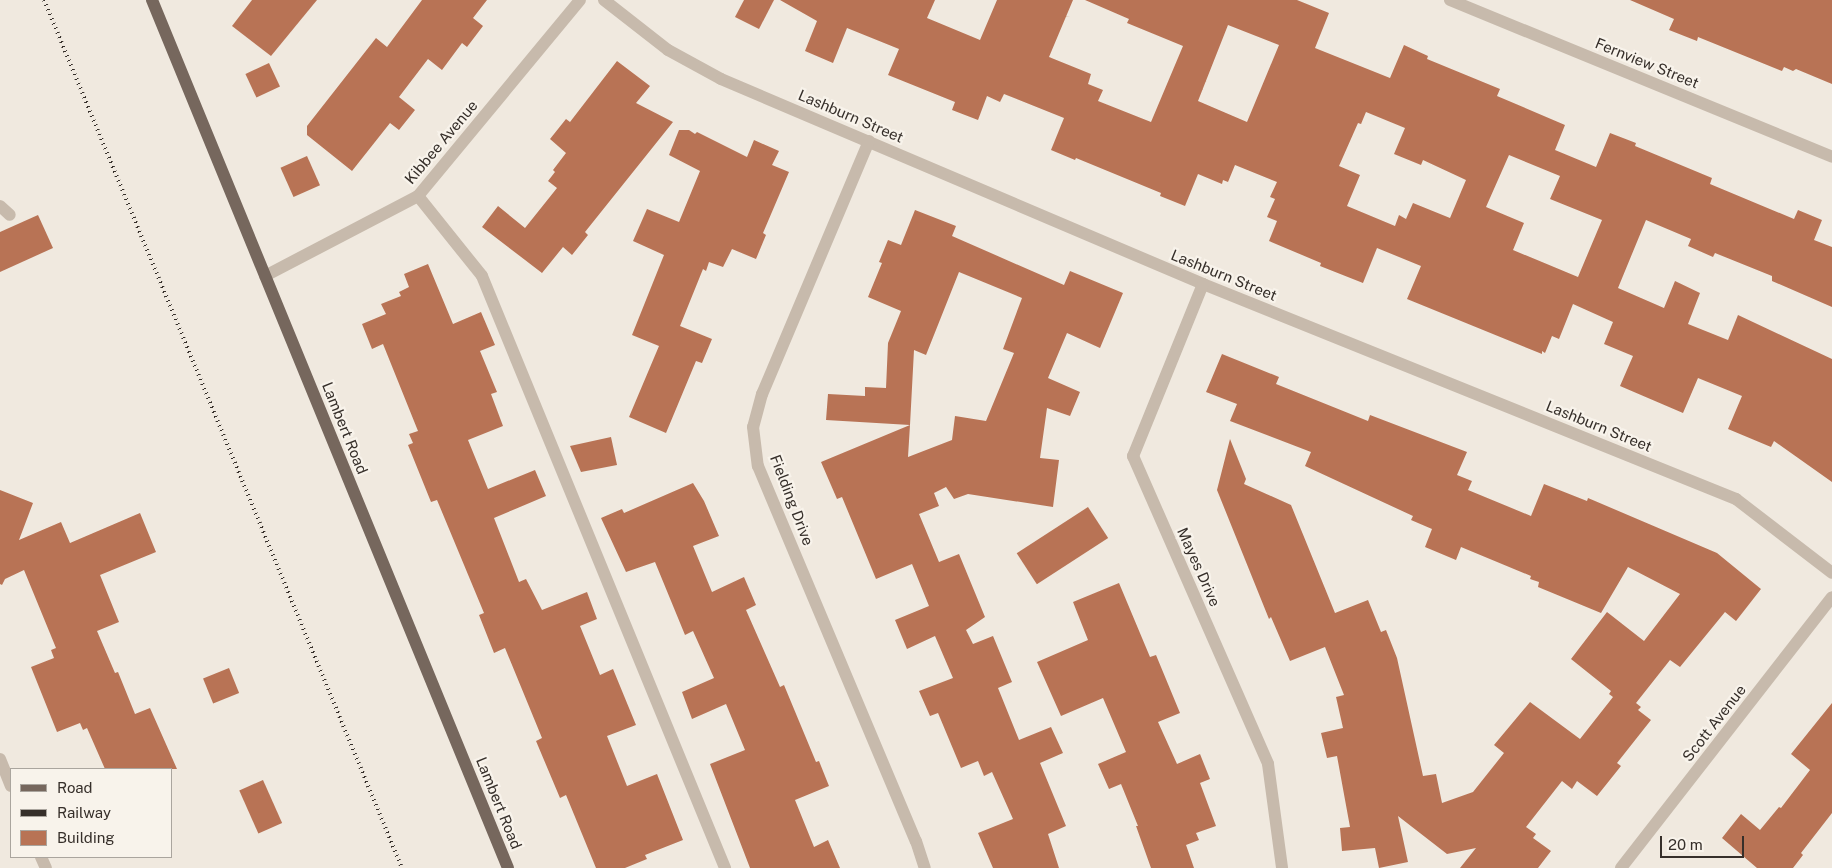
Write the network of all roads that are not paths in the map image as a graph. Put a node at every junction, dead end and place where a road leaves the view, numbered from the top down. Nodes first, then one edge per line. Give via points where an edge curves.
1 (152, 0) edge
2 (580, 0) edge
3 (604, 0) edge
4 (1450, 0) edge
5 (868, 141) junction
6 (1832, 157) edge
7 (418, 196) junction
8 (0, 206) edge
9 (10, 214) dead end
10 (265, 276) junction
11 (1203, 284) junction
12 (1832, 573) edge
13 (1832, 597) edge
14 (0, 759) edge
15 (10, 784) edge
16 (508, 868) edge
17 (725, 868) edge
18 (925, 868) edge
19 (1282, 868) edge
20 (1621, 868) edge

1 - 10 main road, Lambert Road
2 - 7 street, Kibbee Avenue
3 - 5 street, Lashburn Street via 668,50 721,79
4 - 6 street, Fernview Street
5 - 11 street, Lashburn Street
5 - 18 street, Fielding Drive via 762,394 753,428 758,466
7 - 10 street, Kibbee Avenue
7 - 17 street via 482,276
8 - 9 street
10 - 16 main road, Lambert Road
11 - 12 street, Lashburn Street via 1736,499
11 - 19 street, Mayes Drive via 1133,456 1268,764
13 - 20 street, Scott Avenue
14 - 15 street

